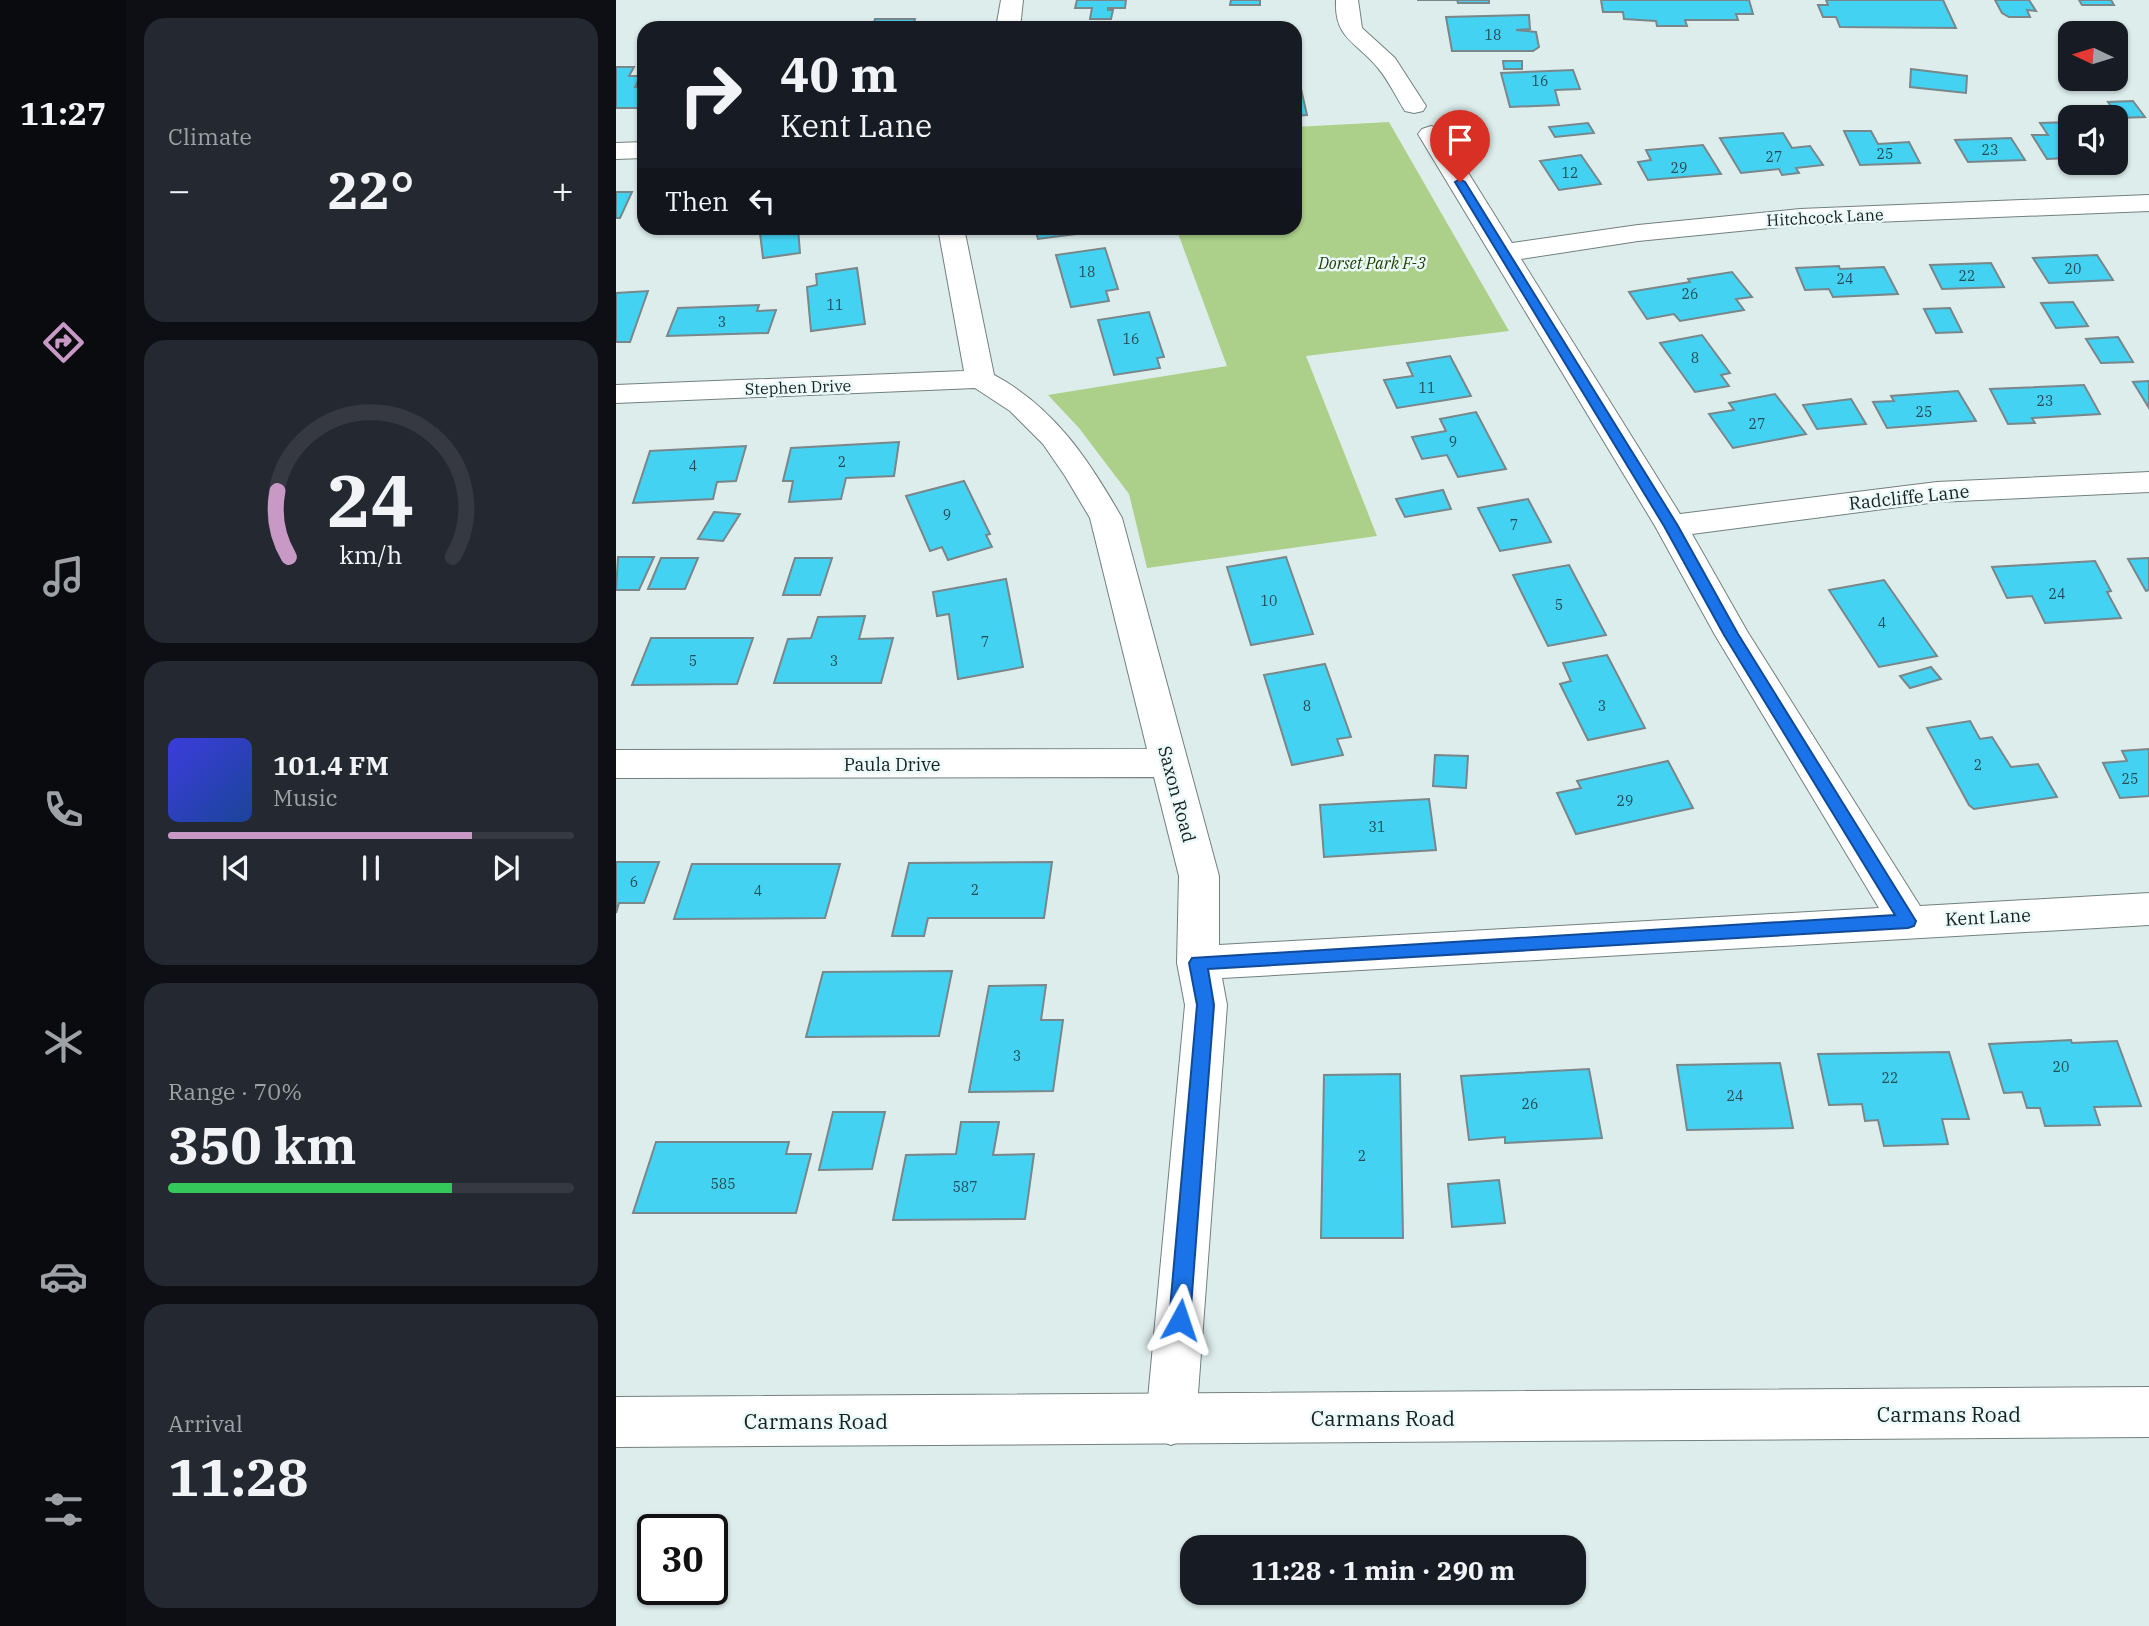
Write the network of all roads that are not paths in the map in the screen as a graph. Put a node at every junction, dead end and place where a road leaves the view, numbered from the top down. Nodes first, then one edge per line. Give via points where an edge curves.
1 (1012, 0) edge
2 (1347, 0) edge
3 (1008, 21) edge
4 (1414, 106) dead end
5 (1438, 146) dead end
6 (637, 150) edge
7 (616, 151) edge
8 (2149, 203) edge
9 (952, 235) edge
10 (1503, 253) junction
11 (980, 379) junction
12 (616, 394) edge
13 (2149, 482) edge
14 (1671, 526) junction
15 (1168, 763) junction
16 (616, 764) edge
17 (2149, 909) edge
18 (1908, 921) junction
19 (1198, 963) junction
20 (2149, 1412) edge
21 (1171, 1420) junction
22 (616, 1422) edge

1 - 3 street
2 - 4 street via 1353,35 1382,58
5 - 10 street
6 - 7 street
8 - 10 street, Hitchcock Lane via 1800,217 1638,233
9 - 11 street
10 - 14 street
11 - 12 street, Stephen Drive
11 - 15 street, Saxon Road via 1007,391 1032,412 1079,468 1106,518
13 - 14 street, Radcliffe Lane via 1937,492
14 - 18 street via 1732,635
15 - 16 street, Paula Drive
15 - 19 street, Saxon Road via 1199,876
17 - 18 street, Kent Lane
18 - 19 street, Kent Lane
19 - 21 street, Saxon Road via 1206,1005
20 - 21 street, Carmans Road
21 - 22 street, Carmans Road

